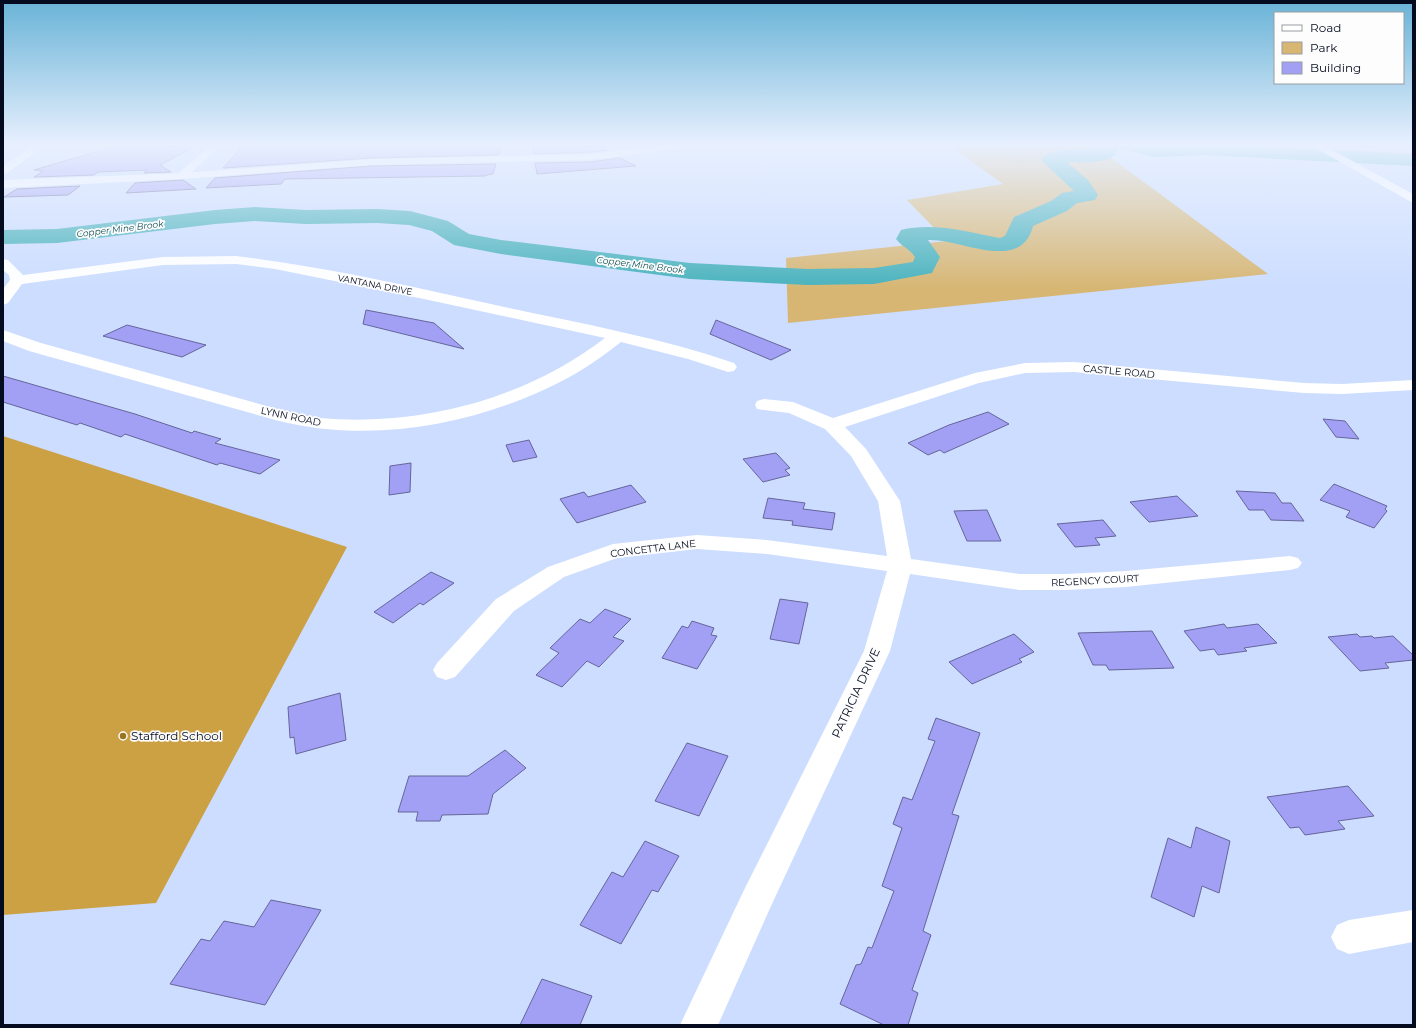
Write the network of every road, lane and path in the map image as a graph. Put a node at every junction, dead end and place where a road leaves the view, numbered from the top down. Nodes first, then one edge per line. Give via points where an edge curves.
1 (1402, 193) edge
2 (1413, 199) edge
3 (3, 263) edge
4 (17, 280) junction
5 (3, 300) edge
6 (3, 335) edge
7 (618, 336) junction
8 (728, 367) dead end
9 (1413, 385) edge
10 (764, 405) dead end
11 (832, 425) junction
12 (1290, 563) dead end
13 (900, 566) junction
14 (446, 670) dead end
15 (1413, 926) edge
16 (1349, 937) dead end
17 (699, 1025) edge

1 - 2 street
3 - 4 street via 16,274
4 - 5 street
4 - 7 street, VANTANA DRIVE via 163,261 236,260 275,265 424,294
6 - 7 street, LYNN ROAD via 35,347 286,417 322,424 357,425 458,414 500,401 572,370 604,349
7 - 8 street, VANTANA DRIVE via 694,355
9 - 11 street, CASTLE ROAD via 1356,389 1304,388 1074,367 1025,368 975,378
10 - 11 street, PATRICIA DRIVE via 793,408
11 - 13 street, PATRICIA DRIVE via 859,453 889,500
12 - 13 street, REGENCY COURT via 1126,579 1066,582 1019,582
13 - 14 street, CONCETTA LANE via 767,548 697,542 613,551 556,572 505,605
13 - 17 street, PATRICIA DRIVE via 877,650
15 - 16 street

